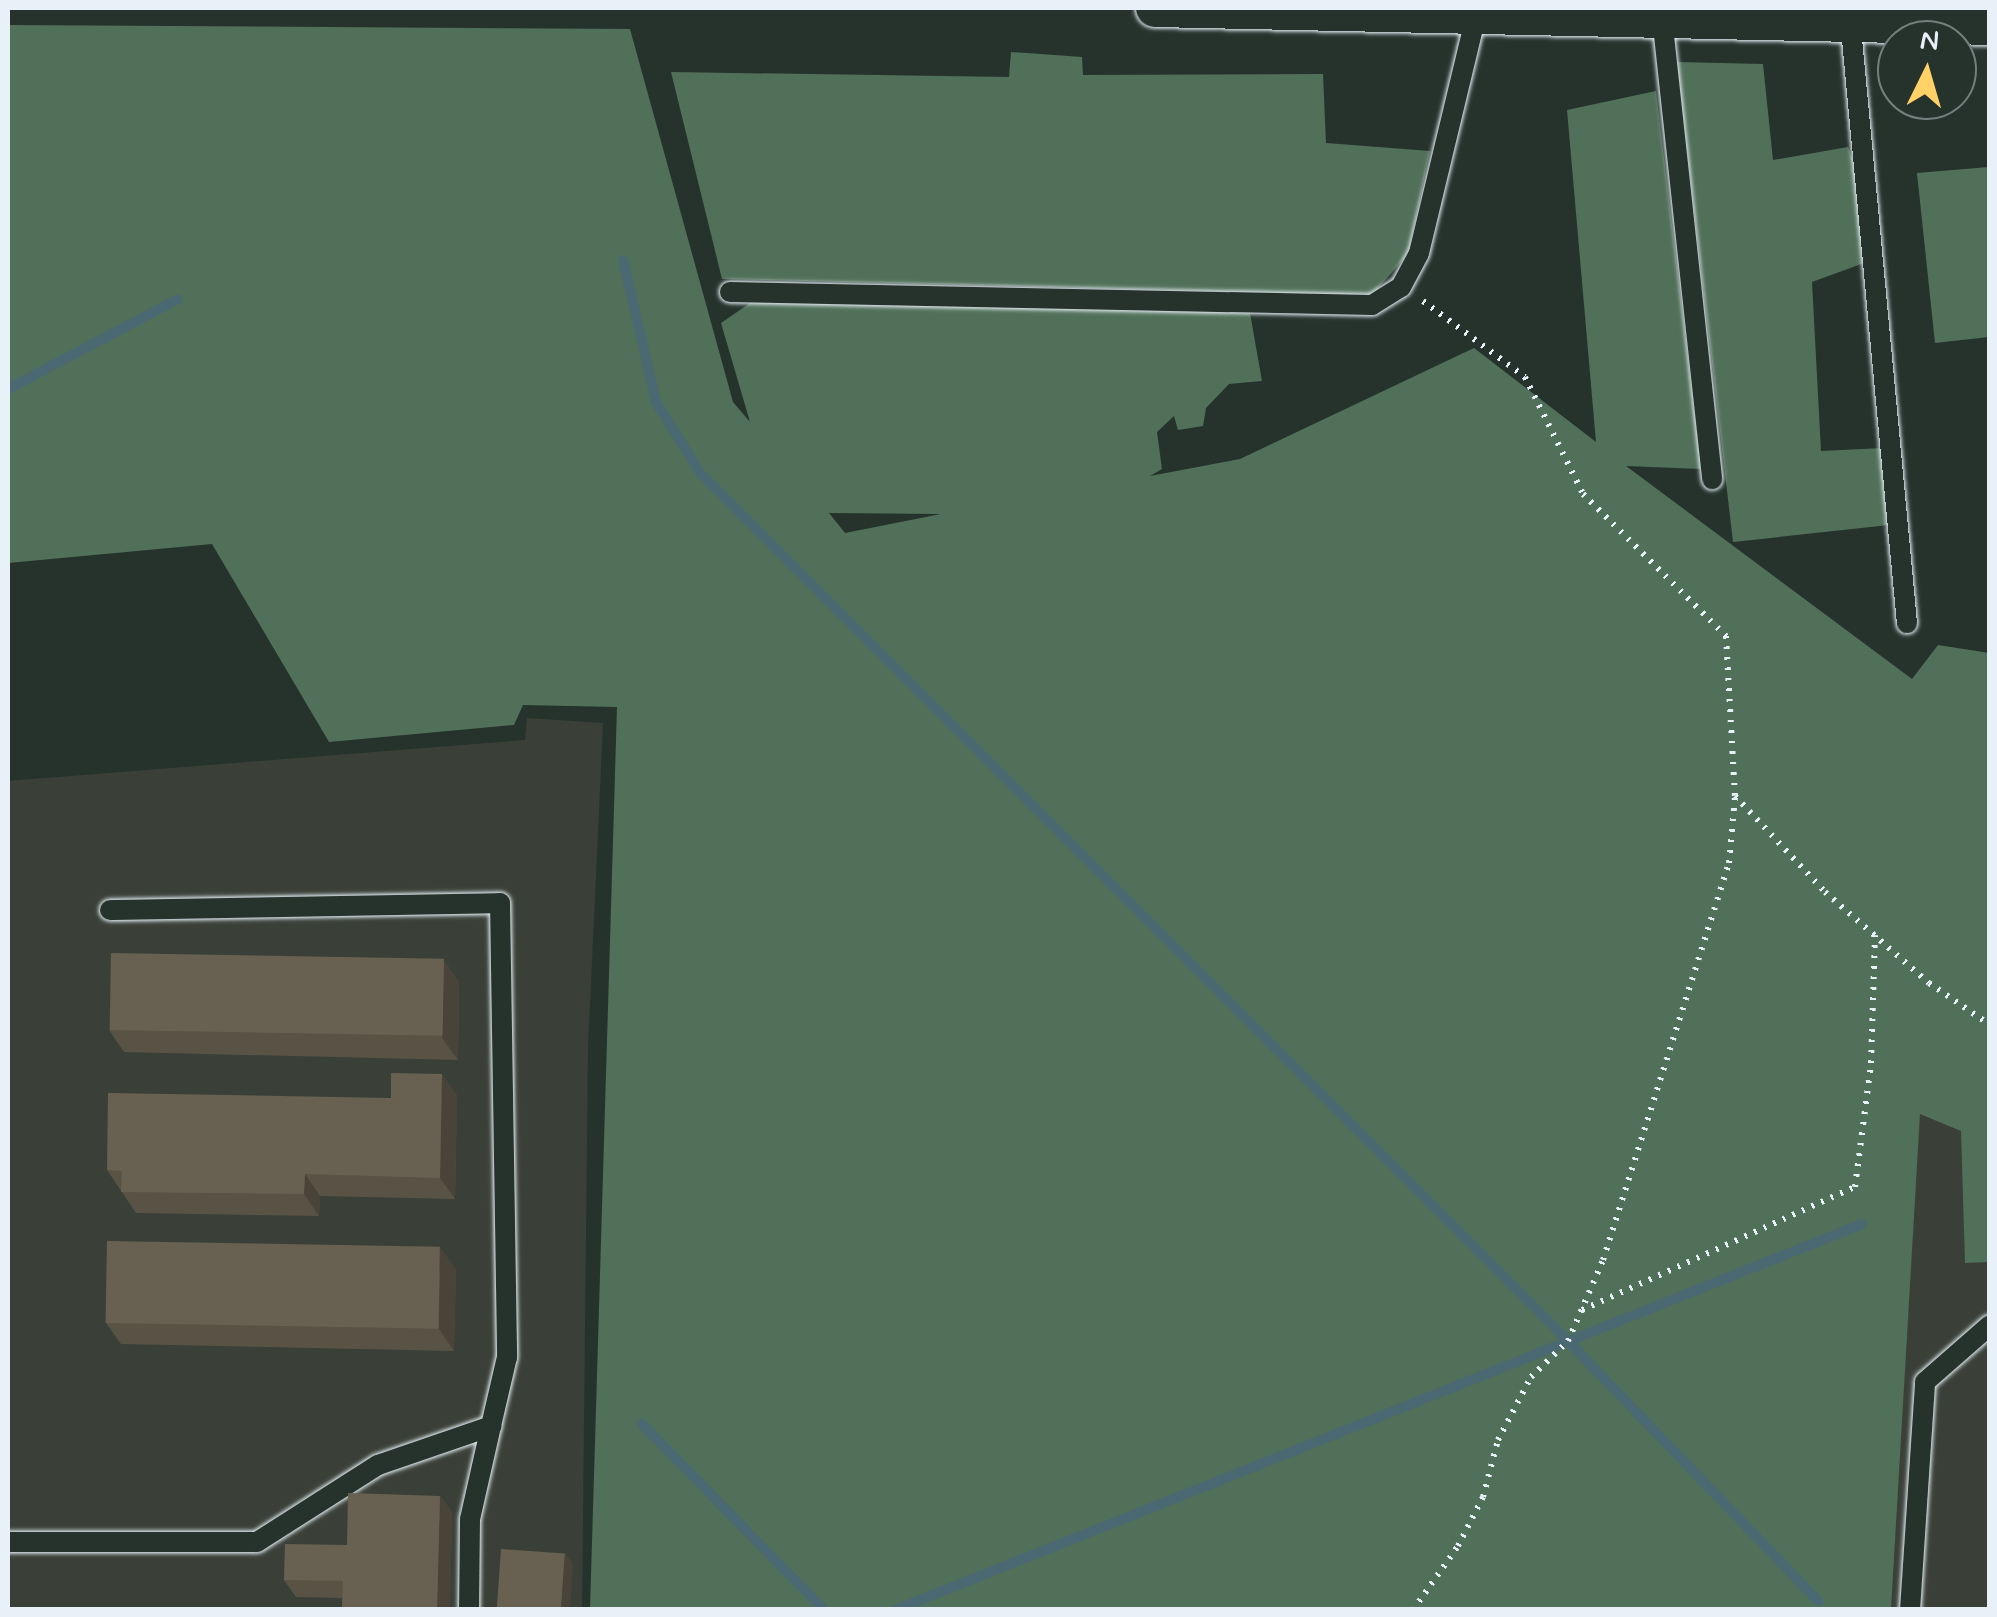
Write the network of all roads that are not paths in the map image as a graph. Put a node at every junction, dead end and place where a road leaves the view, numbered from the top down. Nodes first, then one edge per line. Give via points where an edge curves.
1 (1156, 8) edge
2 (1477, 11) edge
3 (1850, 13) edge
4 (1662, 17) junction
5 (1990, 26) edge
6 (730, 292) dead end
7 (1712, 479) dead end
8 (1907, 623) dead end
9 (110, 910) dead end
10 (1990, 1325) edge
11 (491, 1426) junction
12 (8, 1542) edge
13 (468, 1610) edge
14 (1910, 1610) edge

1 - 2 street
2 - 4 street
2 - 6 lane via 1418,253 1402,285 1372,305
3 - 4 street
3 - 5 street
3 - 8 lane
4 - 7 lane
9 - 11 lane via 500,904 507,1357
10 - 14 lane via 1925,1382
11 - 12 lane via 378,1465 258,1542
11 - 13 lane via 470,1518

